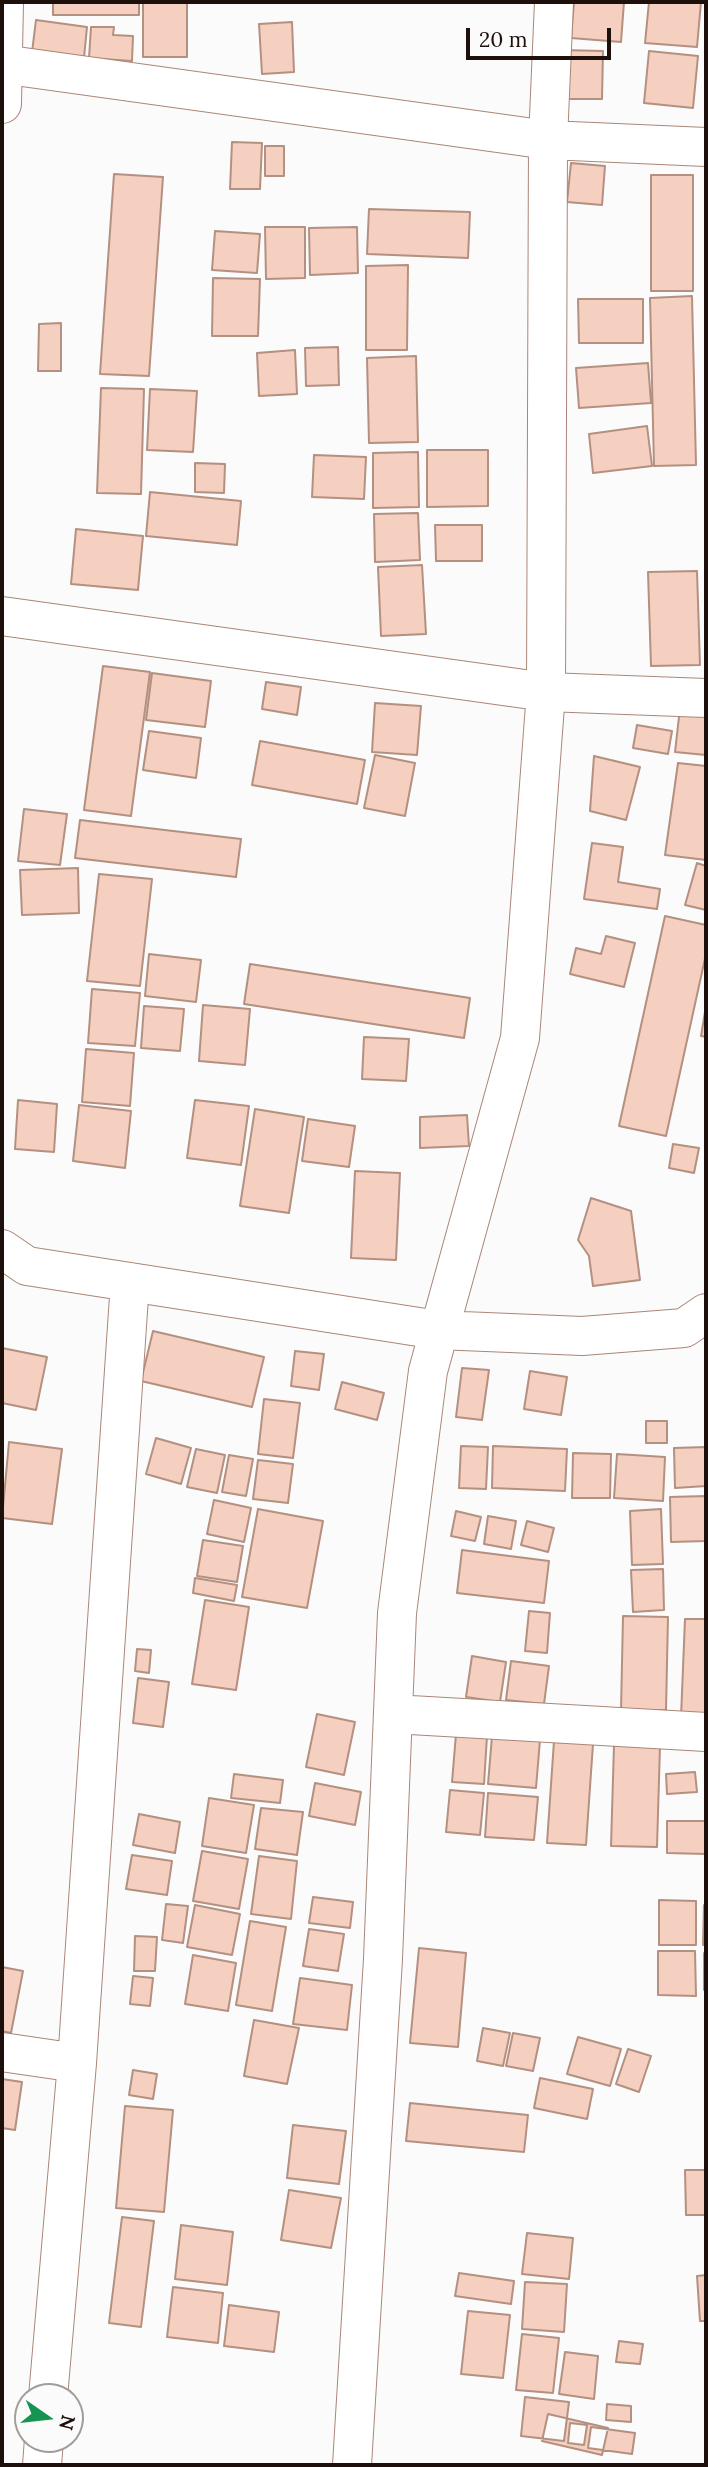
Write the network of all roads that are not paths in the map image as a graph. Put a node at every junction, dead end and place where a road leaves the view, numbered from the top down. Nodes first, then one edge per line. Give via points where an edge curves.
1 (4, 2) edge
2 (554, 2) edge
3 (2, 64) edge
4 (2, 104) edge
5 (548, 140) junction
6 (706, 147) edge
7 (2, 616) edge
8 (546, 692) junction
9 (706, 698) edge
10 (2, 1249) edge
11 (130, 1282) junction
12 (706, 1313) edge
13 (438, 1330) junction
14 (393, 1714) junction
15 (706, 1732) edge
16 (2, 2052) edge
17 (77, 2063) junction
18 (49, 2383) edge
19 (352, 2465) edge

1 - 3 street
2 - 5 street
3 - 4 street
3 - 5 street
5 - 6 street
5 - 8 street
7 - 8 street
8 - 9 street
8 - 13 street via 520,1038
10 - 11 street via 27,1266
11 - 13 street
11 - 17 street
12 - 13 street via 684,1328 582,1336
13 - 14 street via 428,1371 397,1613
14 - 15 street
14 - 19 street
16 - 17 street
17 - 18 street

